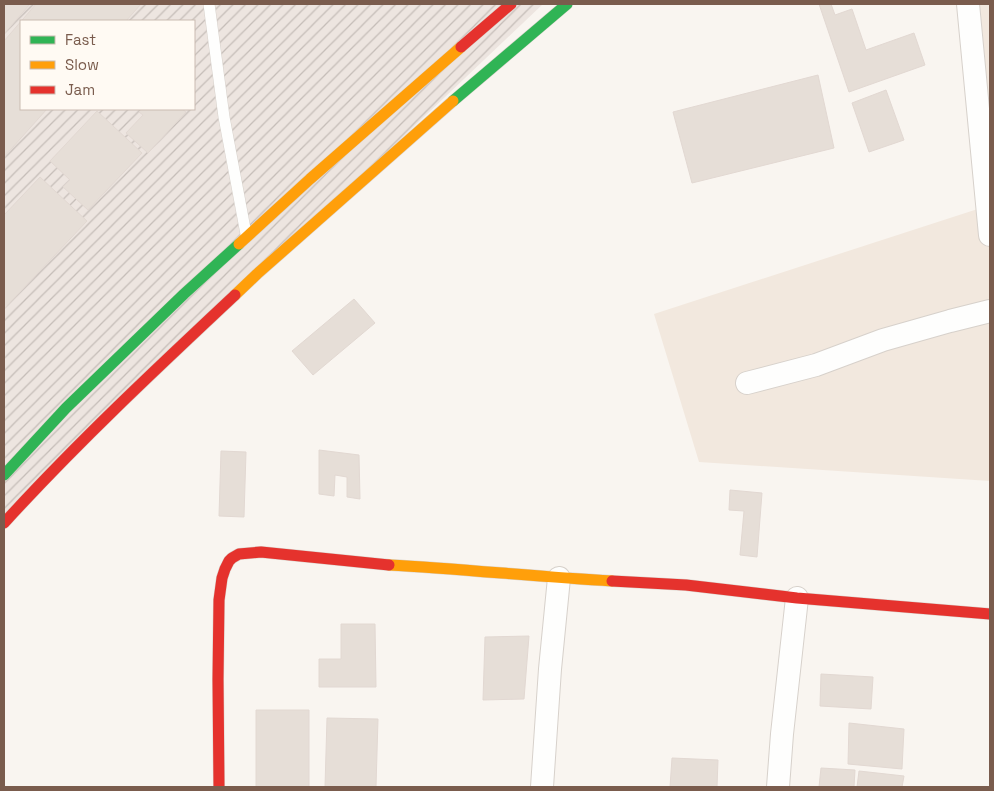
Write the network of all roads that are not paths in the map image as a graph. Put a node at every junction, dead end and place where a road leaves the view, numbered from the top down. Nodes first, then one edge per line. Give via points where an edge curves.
1 (209, 4) edge
2 (511, 4) edge
3 (567, 4) edge
4 (968, 4) edge
5 (985, 117) edge
6 (990, 235) edge
7 (247, 236) junction
8 (990, 311) edge
9 (747, 383) dead end
10 (4, 476) edge
11 (4, 523) edge
12 (559, 578) junction
13 (798, 598) junction
14 (990, 614) edge
15 (219, 787) edge
16 (542, 787) edge
17 (778, 787) edge

1 - 7 lane via 224,117
2 - 7 main road
3 - 11 main road via 257,274 110,413
4 - 5 street
5 - 6 street
7 - 10 main road via 66,408
8 - 9 street via 883,340 816,365
12 - 13 main road via 686,585
12 - 15 main road via 261,552 233,556 223,573 220,591
12 - 16 street
13 - 14 main road
13 - 17 street

